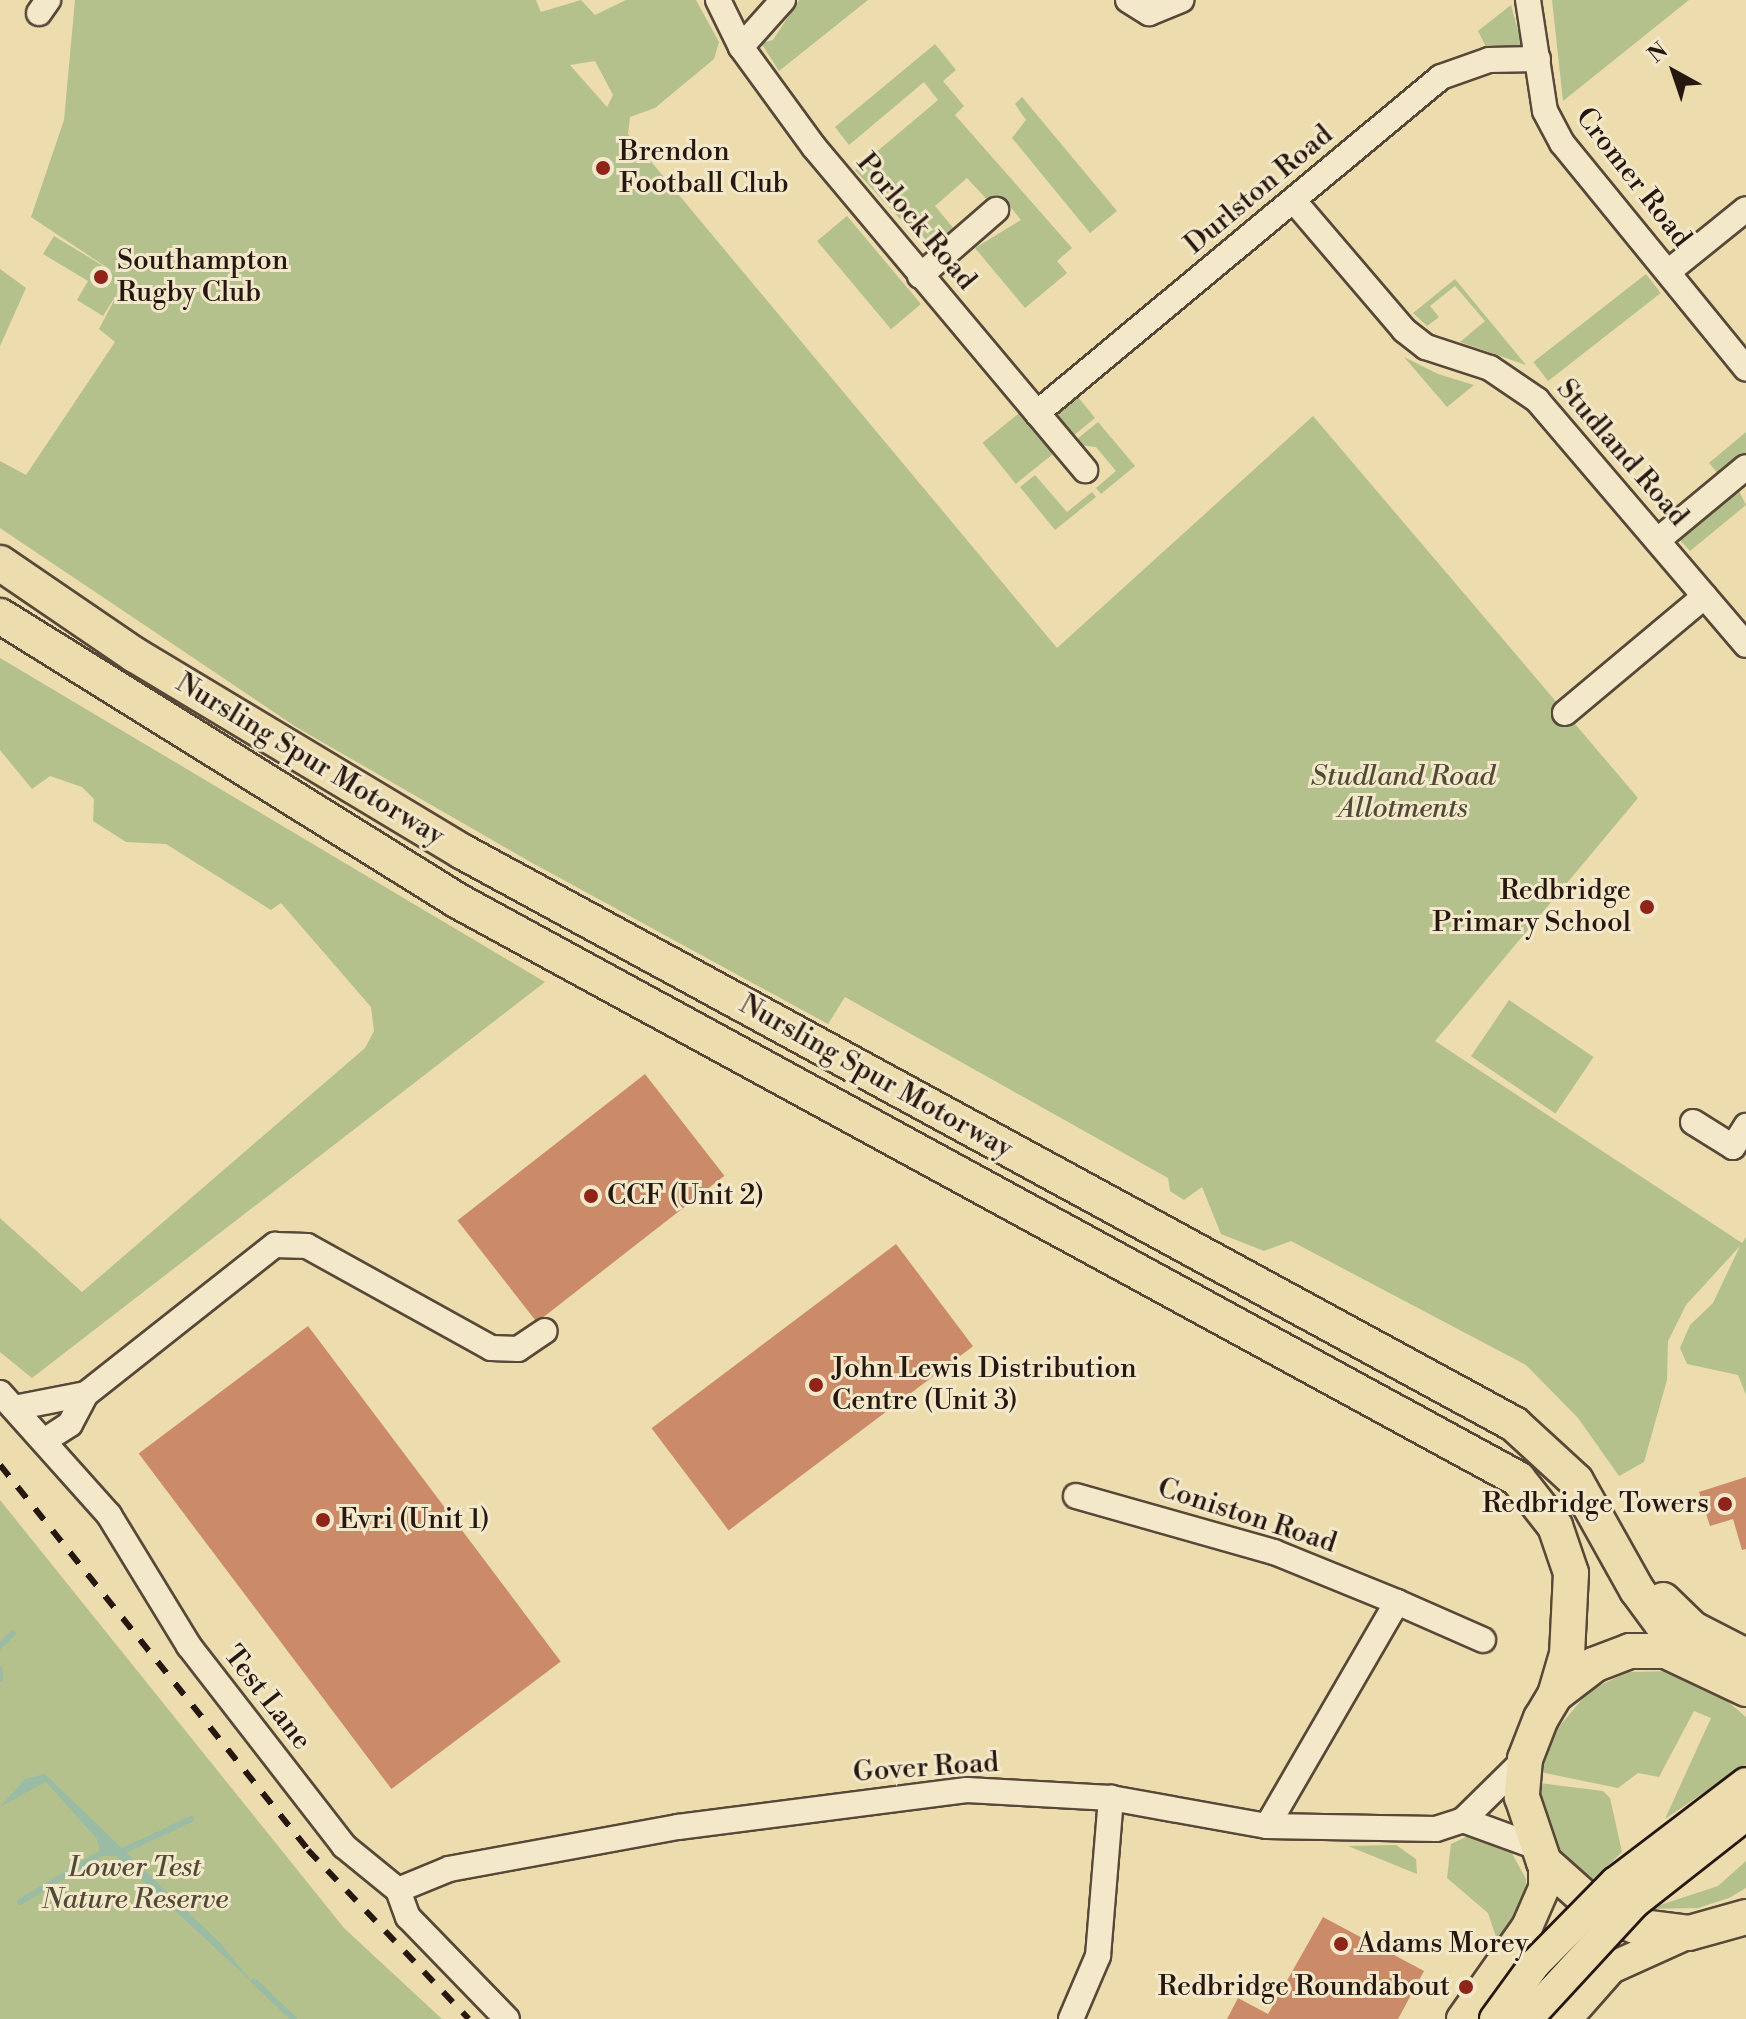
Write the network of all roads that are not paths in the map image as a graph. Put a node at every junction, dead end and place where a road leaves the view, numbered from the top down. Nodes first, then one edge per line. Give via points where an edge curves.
1 (718, 0) edge
2 (783, 0) edge
3 (1128, 0) edge
4 (1181, 0) edge
5 (1528, 0) edge
6 (741, 47) junction
7 (1538, 59) junction
8 (1294, 201) junction
9 (1746, 209) edge
10 (984, 212) dead end
11 (1668, 272) junction
12 (920, 276) junction
13 (1746, 369) edge
14 (1037, 413) junction
15 (1746, 467) edge
16 (1085, 470) dead end
17 (1658, 540) junction
18 (0, 563) edge
19 (1705, 596) junction
20 (0, 616) edge
21 (1746, 645) edge
22 (1565, 713) dead end
23 (1693, 1122) dead end
24 (1746, 1126) edge
25 (1739, 1151) edge
26 (545, 1331) dead end
27 (86, 1394) junction
28 (7, 1401) edge
29 (44, 1441) junction
30 (1576, 1481) junction
31 (1076, 1496) dead end
32 (1397, 1602) junction
33 (1483, 1640) dead end
34 (1684, 1654) junction
35 (1746, 1656) edge
36 (1746, 1689) edge
37 (1555, 1695) junction
38 (1525, 1759) junction
39 (1746, 1783) edge
40 (1111, 1798) junction
41 (1746, 1815) edge
42 (1463, 1820) junction
43 (1267, 1826) junction
44 (1539, 1854) junction
45 (398, 1890) junction
46 (1746, 1917) edge
47 (1689, 1933) junction
48 (507, 2019) edge
49 (1071, 2019) edge
50 (1462, 2019) edge
51 (1495, 2019) edge
52 (1527, 2019) edge
53 (1566, 2019) edge

1 - 6 street, Porlock Road
2 - 6 street
3 - 4 street via 1149,13
5 - 7 street, Cromer Road
6 - 12 street, Porlock Road
7 - 8 street, Durlston Road via 1489,60 1441,77
7 - 11 street, Cromer Road via 1545,111 1562,143
8 - 14 street, Durlston Road
8 - 17 street, Studland Road via 1404,330 1426,347 1490,368 1537,400
9 - 11 street
10 - 12 street
11 - 13 street, Cromer Road
12 - 14 street, Porlock Road
14 - 16 street, Porlock Road
15 - 17 street
17 - 19 street, Studland Road
18 - 30 highway, Nursling Spur Motorway via 135,655 463,852 1499,1415
19 - 21 street, Studland Road
19 - 22 street
20 - 37 highway, Nursling Spur Motorway via 458,901 1518,1479 1555,1526 1571,1573 1567,1654
23 - 25 street
24 - 25 street
26 - 27 street via 518,1349 491,1348 307,1246 275,1245
27 - 28 street
27 - 29 street via 70,1424
28 - 29 street, Test Lane
29 - 45 street, Test Lane via 109,1515 243,1720 344,1846
30 - 34 highway, Nursling Spur Motorway via 1644,1601
30 - 35 highway via 1678,1617
31 - 32 street, Coniston Road via 1274,1552
32 - 33 street, Coniston Road
32 - 43 street
34 - 36 highway
34 - 37 highway via 1614,1656
37 - 38 highway
38 - 42 street
38 - 44 highway via 1522,1797
39 - 51 main road, bridge via 1616,1882 1535,1964
40 - 43 street, Gover Road
40 - 45 street, Gover Road via 967,1790 880,1798 468,1866
40 - 49 street via 1098,1956
41 - 52 main road, bridge via 1634,1903
42 - 43 street, Gover Road via 1384,1832
42 - 44 street, Gover Road
44 - 47 highway via 1575,1894 1614,1918
44 - 50 main road via 1544,1888 1527,1927
45 - 48 street, Test Lane via 408,1917
46 - 47 highway
47 - 53 main road via 1611,1968

